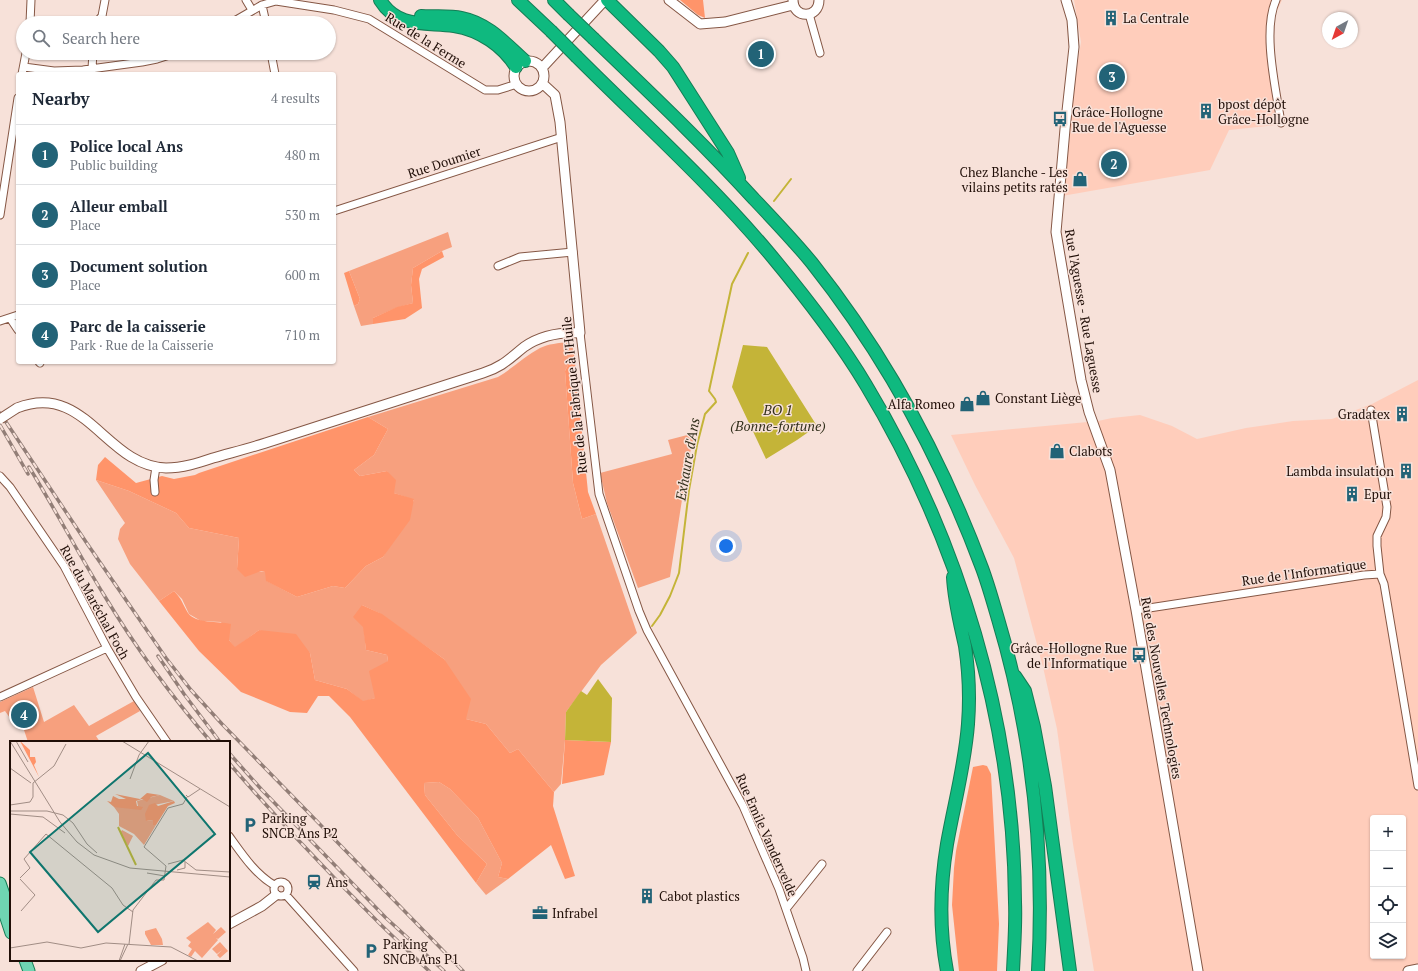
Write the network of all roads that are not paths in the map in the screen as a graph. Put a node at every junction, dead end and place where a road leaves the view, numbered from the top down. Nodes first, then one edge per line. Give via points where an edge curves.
1 (31, 0) edge
2 (105, 0) edge
3 (246, 0) edge
4 (380, 0) edge
5 (388, 0) edge
6 (518, 0) edge
7 (554, 0) edge
8 (606, 0) edge
9 (669, 0) edge
10 (819, 0) edge
11 (1066, 0) edge
12 (1276, 0) edge
13 (793, 2) edge
14 (262, 5) junction
15 (252, 10) junction
16 (809, 14) junction
17 (30, 16) edge
18 (102, 16) edge
19 (242, 16) edge
20 (264, 16) edge
21 (820, 53) dead end
22 (25, 60) edge
23 (93, 60) edge
24 (152, 60) edge
25 (272, 60) edge
26 (521, 64) junction
27 (92, 68) junction
28 (542, 68) junction
29 (23, 70) edge
30 (275, 72) edge
31 (542, 83) junction
32 (516, 84) junction
33 (16, 111) edge
34 (1281, 122) dead end
35 (562, 137) junction
36 (742, 185) junction
37 (336, 210) edge
38 (0, 215) edge
39 (572, 252) junction
40 (498, 266) dead end
41 (16, 316) edge
42 (10, 318) junction
43 (0, 321) edge
44 (16, 327) edge
45 (580, 333) junction
46 (1371, 410) dead end
47 (1088, 412) joint
48 (0, 419) edge
49 (156, 467) junction
50 (0, 476) edge
51 (155, 492) dead end
52 (951, 562) junction
53 (1380, 574) junction
54 (1136, 610) junction
55 (107, 648) junction
56 (1012, 672) junction
57 (682, 694) joint
58 (0, 697) edge
59 (166, 741) edge
60 (1418, 786) edge
61 (230, 837) edge
62 (822, 864) dead end
63 (0, 883) edge
64 (274, 885) junction
65 (276, 895) junction
66 (286, 895) junction
67 (7, 908) edge
68 (786, 909) junction
69 (230, 923) edge
70 (10, 927) edge
71 (887, 932) dead end
72 (20, 961) edge
73 (25, 961) edge
74 (160, 961) edge
75 (1418, 969) edge
76 (146, 970) edge
77 (23, 971) edge
78 (29, 971) edge
79 (354, 971) edge
80 (806, 971) edge
81 (857, 971) edge
82 (947, 971) edge
83 (1013, 971) edge
84 (1038, 971) edge
85 (1070, 971) edge
86 (1198, 971) edge
87 (1408, 971) edge

1 - 17 street
2 - 18 street
3 - 15 street
4 - 26 highway via 385,8 401,20 456,26 482,35 512,60
5 - 26 highway via 397,9 413,16 460,17 484,25
6 - 52 highway, bridge via 728,207 768,252 833,336 865,383 892,431 928,505
7 - 36 highway, bridge
8 - 28 street
8 - 36 highway via 673,67 728,153
9 - 13 street via 700,24 726,22
10 - 16 street via 815,12
11 - 47 street, Rue l'Aguesse - Rue Laguesse via 1072,20 1074,47 1056,232
12 - 34 street via 1272,9 1270,43
13 - 16 street via 798,12
14 - 15 street, Rue de la Ferme
14 - 20 street
14 - 32 street, Rue de la Ferme via 276,1 334,10 369,19 485,90 498,90
15 - 19 street, Rue de la Ferme
16 - 21 street
22 - 29 street
23 - 27 street
24 - 27 street
25 - 30 street
26 - 28 street via 534,62
26 - 32 street via 514,78
27 - 29 street via 64,71
28 - 31 street
31 - 32 street via 530,90
31 - 35 street, Rue de la Fabrique à l'Huile via 555,95
33 - 38 street
35 - 37 street, Rue Doumier
35 - 39 street, Rue de la Fabrique à l'Huile
36 - 56 highway via 811,262 849,313 907,405 956,502 983,570
39 - 40 street via 523,256
39 - 45 street, Rue de la Fabrique à l'Huile
41 - 42 street
42 - 43 street
42 - 44 street
45 - 49 street via 546,336 531,343 493,370 254,447 191,465
45 - 57 street, Rue de la Fabrique à l'Huile via 598,494 639,611
46 - 53 street via 1387,506 1386,517 1377,536
47 - 54 street, Rue des Nouvelles Technologies via 1110,470
48 - 49 street, bridge via 29,404 43,402 65,407 81,416 130,456
49 - 51 street
50 - 55 street, Rue du Maréchal Foch via 64,566
52 - 82 highway via 954,594 965,646 969,694 965,751 947,844 940,904
52 - 83 highway via 984,666 1007,782 1015,902
53 - 54 street, Rue de l'Informatique
53 - 60 street, Rue de l'Informatique via 1384,584
54 - 86 street, Rue des Nouvelles Technologies
55 - 58 street
55 - 59 street, Rue du Maréchal Foch
56 - 84 highway via 1030,766 1036,827 1040,882
56 - 85 highway via 1025,691 1034,727 1045,786
57 - 68 street, Rue Emile Vandervelde via 743,806
61 - 64 street via 257,872
62 - 68 street
63 - 67 main road
64 - 65 street
64 - 66 street via 280,882 286,884
65 - 66 street
65 - 69 street
66 - 79 street
67 - 70 main road
68 - 80 street, Rue Emile Vandervelde
71 - 81 street
72 - 77 main road
73 - 78 main road
74 - 76 street
75 - 87 street

